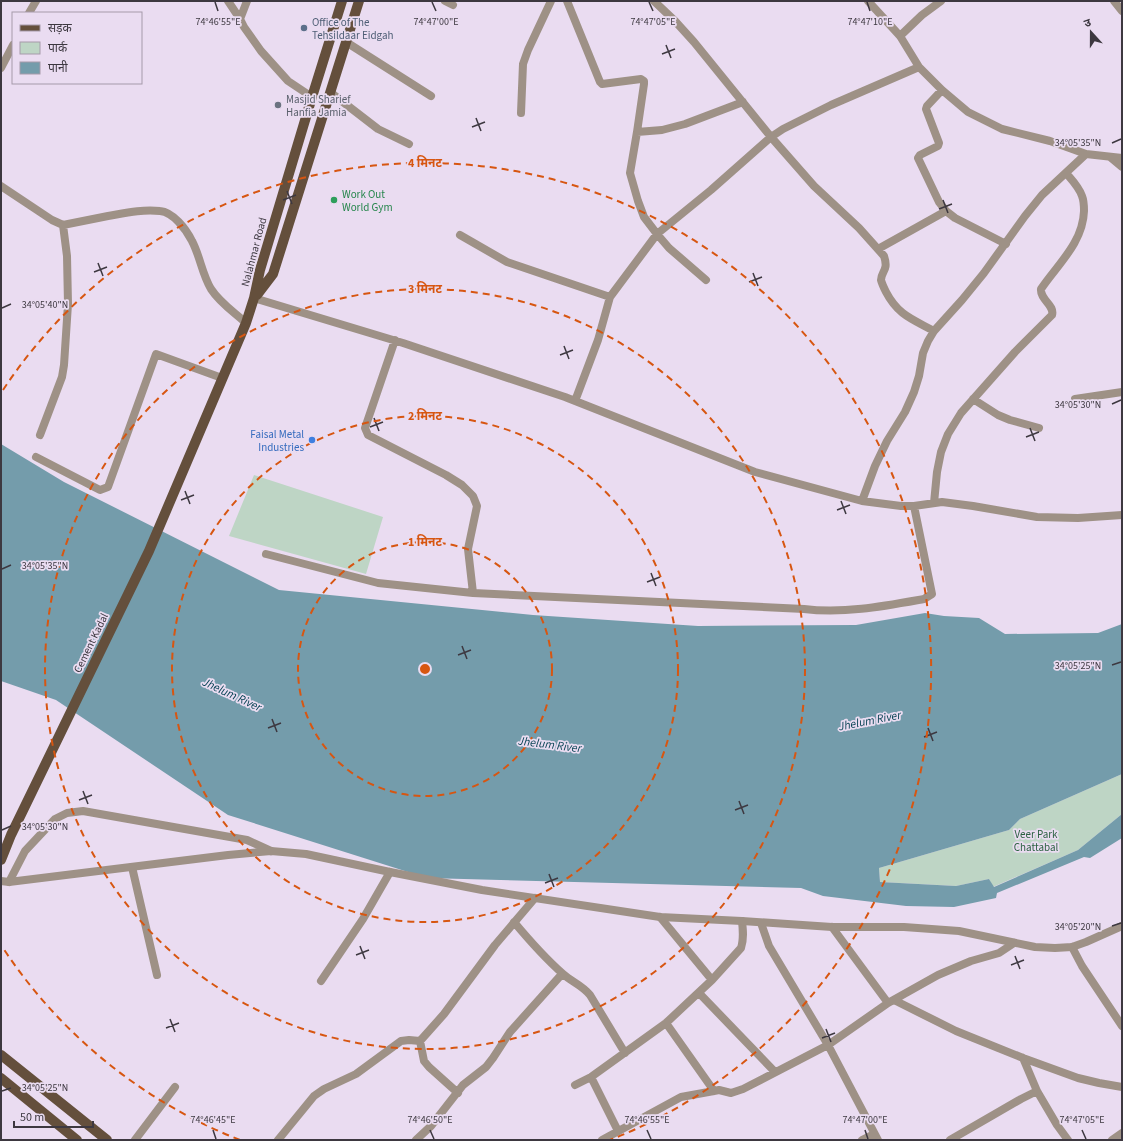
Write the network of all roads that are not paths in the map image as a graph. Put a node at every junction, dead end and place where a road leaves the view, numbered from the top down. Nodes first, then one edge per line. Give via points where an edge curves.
1 (36, 1) edge
2 (228, 1) edge
3 (247, 1) edge
4 (342, 1) edge
5 (359, 1) edge
6 (551, 1) edge
7 (567, 1) edge
8 (654, 1) edge
9 (868, 1) edge
10 (941, 1) edge
11 (1114, 1) edge
12 (1122, 11) edge
13 (30, 12) edge
14 (240, 19) junction
15 (900, 36) junction
16 (346, 42) junction
17 (12, 47) edge
18 (919, 66) junction
19 (1, 68) edge
20 (942, 90) junction
21 (330, 92) junction
22 (431, 96) dead end
23 (312, 97) junction
24 (743, 102) junction
25 (521, 113) dead end
26 (637, 132) junction
27 (771, 137) junction
28 (409, 144) dead end
29 (1086, 154) junction
30 (1109, 156) junction
31 (1122, 158) edge
32 (1122, 167) edge
33 (1066, 173) junction
34 (1, 186) edge
35 (946, 211) junction
36 (63, 225) junction
37 (657, 234) junction
38 (460, 236) dead end
39 (1006, 244) junction
40 (878, 249) junction
41 (706, 280) dead end
42 (610, 297) junction
43 (254, 298) junction
44 (246, 323) junction
45 (934, 331) junction
46 (395, 340) junction
47 (222, 378) junction
48 (1122, 392) edge
49 (973, 399) junction
50 (1075, 399) dead end
51 (575, 401) junction
52 (1039, 428) dead end
53 (40, 435) dead end
54 (36, 457) dead end
55 (862, 501) junction
56 (934, 503) junction
57 (914, 506) junction
58 (1122, 515) edge
59 (266, 554) dead end
60 (473, 593) junction
61 (271, 851) junction
62 (1, 860) edge
63 (132, 867) junction
64 (390, 872) junction
65 (5, 882) edge
66 (534, 898) junction
67 (660, 917) junction
68 (742, 921) junction
69 (514, 922) junction
70 (761, 923) junction
71 (1122, 926) edge
72 (832, 927) junction
73 (1014, 943) junction
74 (1072, 947) junction
75 (562, 974) junction
76 (156, 975) dead end
77 (321, 980) dead end
78 (712, 980) junction
79 (699, 993) junction
80 (891, 1002) junction
81 (666, 1023) junction
82 (1122, 1026) edge
83 (420, 1041) junction
84 (828, 1045) junction
85 (625, 1052) junction
86 (1, 1055) edge
87 (1023, 1058) junction
88 (775, 1072) junction
89 (591, 1077) junction
90 (1, 1078) edge
91 (575, 1085) dead end
92 (174, 1087) dead end
93 (1122, 1087) edge
94 (714, 1091) junction
95 (1037, 1091) junction
96 (458, 1093) junction
97 (618, 1131) junction
98 (1122, 1133) edge
99 (876, 1137) edge
100 (70, 1138) edge
101 (107, 1140) edge
102 (135, 1140) edge
103 (278, 1140) edge
104 (416, 1140) edge
105 (602, 1140) edge
106 (862, 1140) edge
107 (950, 1140) edge
108 (1068, 1140) edge
109 (1112, 1140) edge

1 - 13 street
2 - 14 street
3 - 14 street
4 - 23 main road, Nalahmar Road
5 - 16 main road, Nalahmar Road
6 - 25 street via 523,64
7 - 26 street via 600,82 602,84 641,79 644,81
8 - 24 street via 694,42
9 - 15 street
10 - 15 street
11 - 12 street
14 - 23 street via 261,51 288,82
15 - 18 street
16 - 21 main road, Nalahmar Road
16 - 22 street
17 - 19 street
18 - 20 street
18 - 27 street via 796,122
20 - 29 street via 968,112 1002,129 1050,141
20 - 35 street via 926,109 938,146 918,158
21 - 28 street via 378,129
21 - 43 main road, Nalahmar Road via 273,274
23 - 43 main road, Nalahmar Road
24 - 26 street via 685,124 662,130
24 - 27 street
26 - 37 street via 631,178 644,217
27 - 37 street
27 - 40 street via 814,186
29 - 30 street
29 - 33 street
30 - 31 street
30 - 32 street
33 - 39 street via 1042,195
33 - 49 street via 1082,196 1083,217 1080,232 1072,248 1041,289 1040,294 1052,309 1052,316
34 - 36 street
35 - 39 street
35 - 40 street
36 - 44 street via 126,212 147,210 170,214 192,240 210,287 223,303
36 - 53 street via 67,256 68,304 64,365
37 - 41 street
37 - 42 street
38 - 42 street via 507,262
39 - 45 street
40 - 45 street via 886,261 881,279 890,300 904,315
42 - 51 street via 598,340
43 - 44 main road, Cement Kadal
43 - 46 street
44 - 47 main road, Cement Kadal
45 - 55 street via 923,353 920,376 914,392 875,466
46 - 51 street
46 - 60 street via 365,428 368,435 446,475 473,496 477,506 468,549
47 - 54 street via 156,354 108,487 100,490
47 - 62 main road, Cement Kadal via 149,551
48 - 50 street
49 - 52 street via 998,415
49 - 56 street via 948,434 941,452
51 - 55 street via 755,472
55 - 57 street
56 - 57 street
56 - 58 street via 973,506 1037,517
57 - 60 street via 932,594 924,599 869,608 821,611
59 - 60 street via 378,583
61 - 63 street
61 - 64 street via 306,854
61 - 65 street via 247,840 83,811 67,813 55,819 25,851
63 - 65 street
63 - 76 street
64 - 66 street
64 - 77 street via 363,919
66 - 67 street
66 - 69 street
67 - 68 street
67 - 78 street
68 - 70 street
68 - 78 street via 741,948
69 - 75 street
69 - 83 street via 444,1014
70 - 72 street
70 - 84 street via 769,946
71 - 74 street
72 - 73 street via 904,927 959,931
72 - 80 street
73 - 74 street via 1035,947
73 - 80 street via 999,953 938,975
74 - 82 street
75 - 85 street via 581,985 590,994
75 - 96 street via 510,1032 486,1067
78 - 79 street
79 - 81 street
79 - 88 street
80 - 84 street
80 - 87 street
81 - 85 street
81 - 94 street
83 - 96 street via 424,1060 429,1067
83 - 103 street via 401,1042 356,1074 324,1089 314,1096
84 - 88 street
84 - 99 street
85 - 89 street
86 - 101 main road
87 - 93 street via 1078,1078
87 - 95 street
88 - 94 street via 731,1093
89 - 91 street
89 - 97 street
90 - 100 main road
92 - 102 street
94 - 97 street via 681,1097
95 - 107 street
95 - 108 street
96 - 104 street
97 - 105 street
98 - 109 street
99 - 106 street

